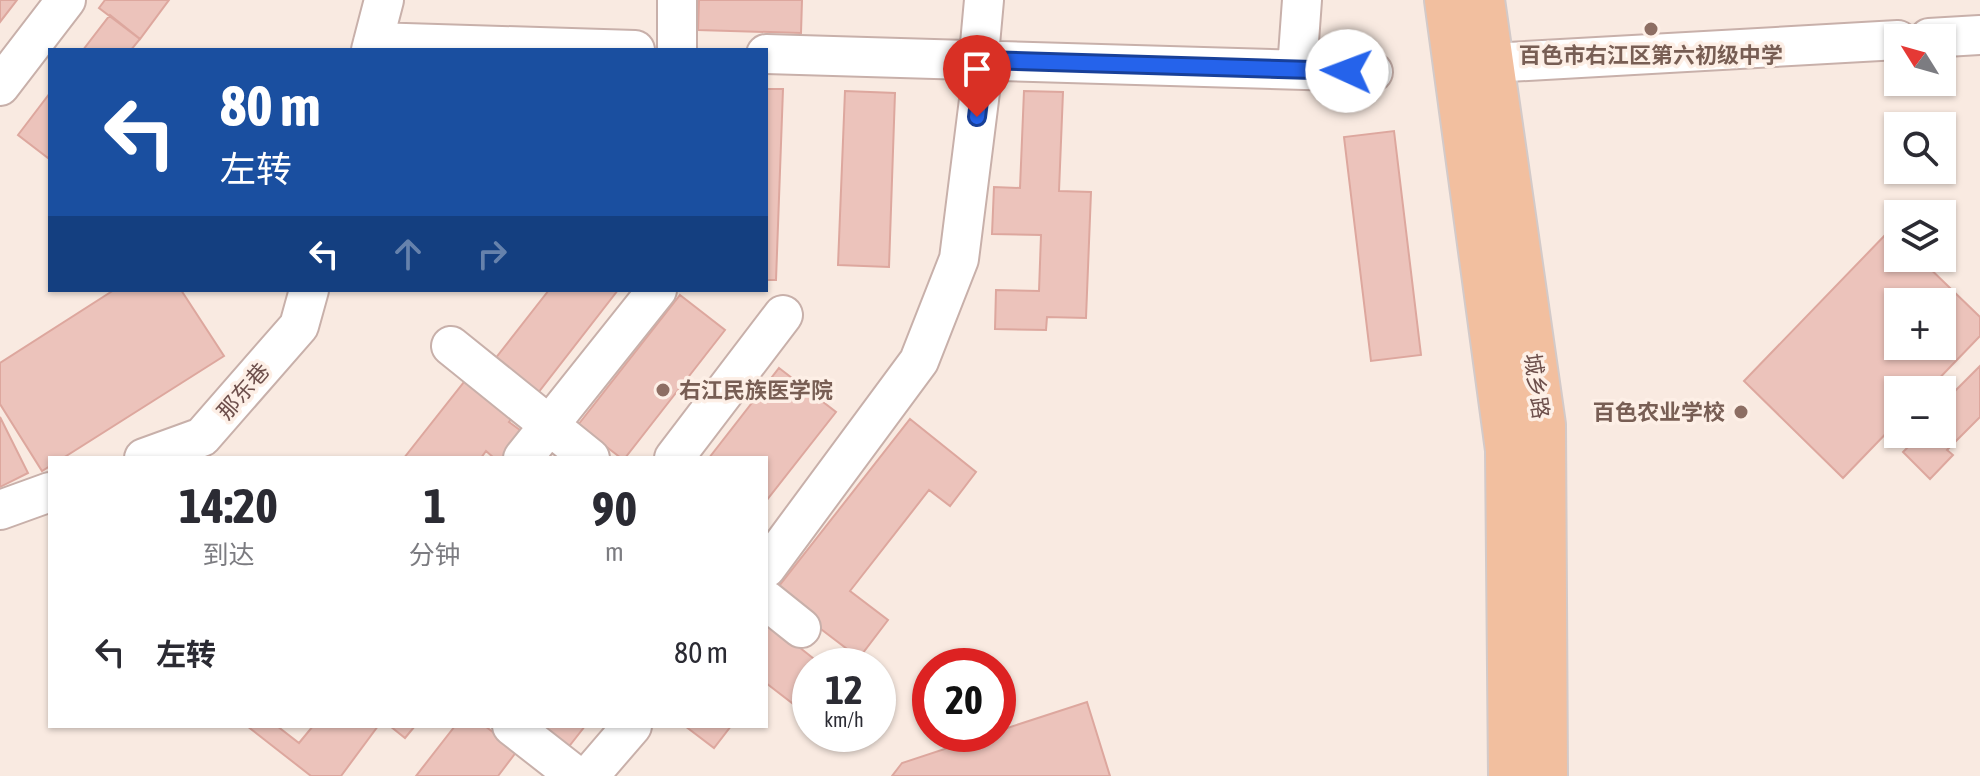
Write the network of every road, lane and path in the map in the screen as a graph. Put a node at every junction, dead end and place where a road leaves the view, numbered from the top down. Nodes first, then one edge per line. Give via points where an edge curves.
1 (66, 0) edge
2 (384, 0) edge
3 (677, 0) edge
4 (984, 0) edge
5 (1302, 0) edge
6 (1447, 0) edge
7 (1482, 0) edge
8 (1980, 35) edge
9 (1956, 36) edge
10 (1884, 41) edge
11 (372, 46) edge
12 (504, 48) edge
13 (677, 48) edge
14 (768, 54) edge
15 (984, 60) junction
16 (1491, 63) junction
17 (1297, 69) junction
18 (1373, 72) dead end
19 (0, 86) edge
20 (308, 292) edge
21 (655, 292) edge
22 (783, 315) dead end
23 (451, 346) dead end
24 (549, 425) junction
25 (150, 456) edge
26 (525, 456) edge
27 (588, 456) edge
28 (676, 456) edge
29 (48, 493) edge
30 (0, 510) edge
31 (768, 565) edge
32 (768, 602) edge
33 (801, 628) dead end
34 (515, 728) edge
35 (630, 728) edge
36 (576, 776) edge
37 (589, 776) edge
38 (1511, 776) edge
39 (1545, 776) edge

1 - 19 street
2 - 11 street
3 - 13 street
4 - 15 street
5 - 17 street
6 - 38 main road, 城乡路 via 1508,450
7 - 16 main road, 城乡路
8 - 9 street
10 - 16 street
11 - 12 street
14 - 15 street
15 - 17 street
15 - 31 street via 959,259 919,361
16 - 39 main road, 城乡路 via 1543,425
17 - 18 street
20 - 25 street, 那东巷 via 299,326 202,437
21 - 24 street
22 - 28 street
23 - 24 street
24 - 26 street
24 - 27 street
29 - 30 street
32 - 33 street
34 - 36 street
35 - 37 street

